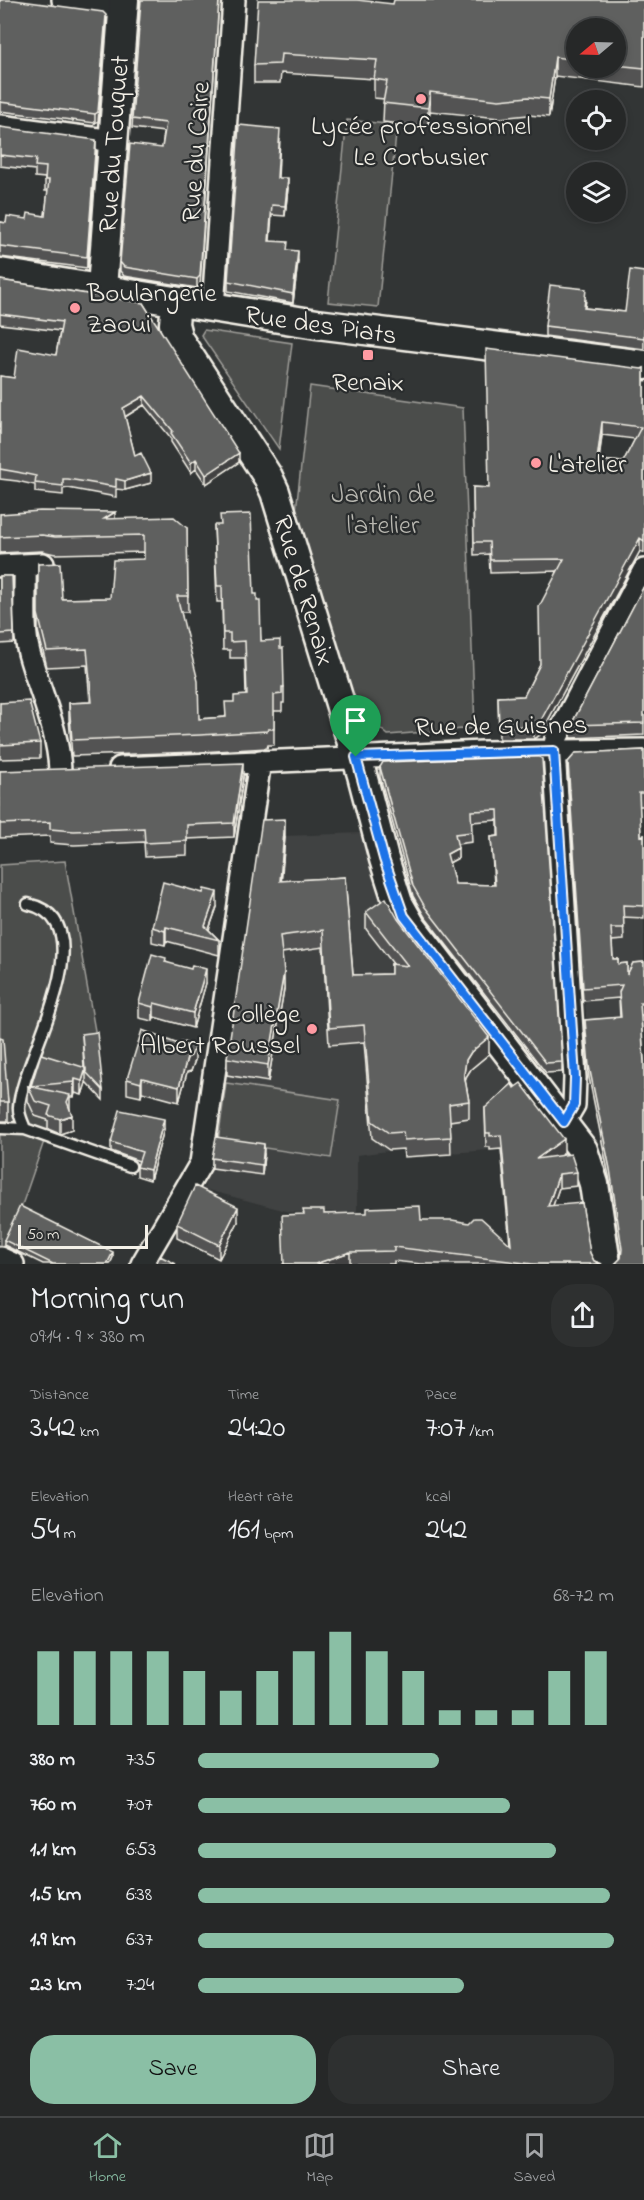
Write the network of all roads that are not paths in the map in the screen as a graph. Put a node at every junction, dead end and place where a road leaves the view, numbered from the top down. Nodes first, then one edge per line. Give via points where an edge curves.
1 (63, 0) edge
2 (234, 0) edge
3 (123, 4) edge
4 (0, 126) edge
5 (114, 141) junction
6 (0, 273) edge
7 (102, 288) junction
8 (176, 302) junction
9 (213, 308) junction
10 (644, 365) edge
11 (0, 566) edge
12 (644, 570) edge
13 (644, 750) edge
14 (554, 751) junction
15 (356, 757) junction
16 (260, 761) junction
17 (100, 769) edge
18 (59, 771) edge
19 (28, 904) dead end
20 (564, 1122) junction
21 (0, 1128) edge
22 (25, 1129) junction
23 (130, 1166) dead end
24 (0, 1258) edge
25 (13, 1264) edge
26 (142, 1264) edge
27 (606, 1264) edge

1 - 3 street
2 - 9 street, Rue du Caire
3 - 5 street, Rue du Touquet
4 - 5 street
5 - 7 street, Rue du Touquet
6 - 7 street, Rue des Piats
7 - 8 street, Rue des Piats
8 - 9 street, Rue des Piats
8 - 15 street, Rue de Renaix via 174,324 178,339 273,485
9 - 10 street, Rue des Piats
11 - 18 street via 34,564 28,648 59,752
12 - 14 street via 561,724
13 - 14 street, Rue de Guisnes
14 - 15 street, Rue de Guisnes
14 - 20 street via 575,1078 574,1105
15 - 16 street, Rue de Guisnes
15 - 20 street, Rue de Renaix via 404,916
16 - 17 street, Rue de Guisnes
16 - 26 street via 201,1163
19 - 22 lane via 51,914 63,955 44,1031 26,1070 18,1109
20 - 27 street, Rue de Renaix via 588,1159
21 - 22 lane
22 - 23 lane
24 - 25 street

